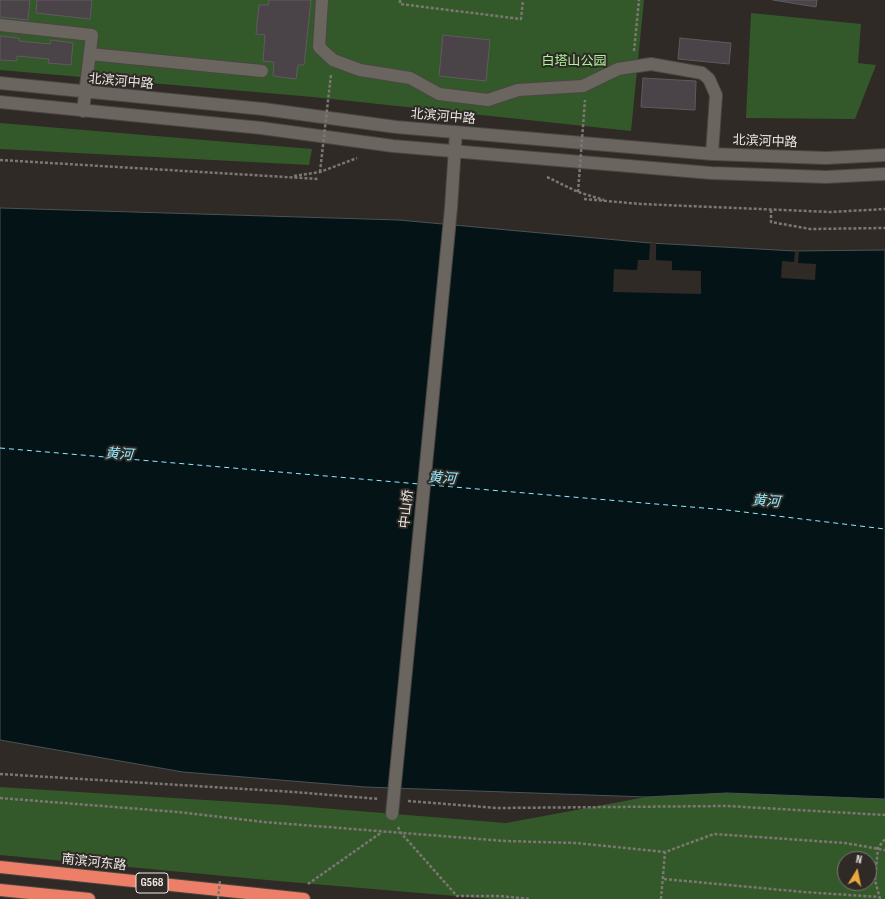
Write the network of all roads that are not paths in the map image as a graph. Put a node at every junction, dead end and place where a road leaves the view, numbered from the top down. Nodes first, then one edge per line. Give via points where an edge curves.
1 (322, 0) edge
2 (0, 25) edge
3 (90, 54) junction
4 (262, 71) dead end
5 (0, 83) edge
6 (86, 93) junction
7 (0, 102) edge
8 (83, 111) junction
9 (456, 132) junction
10 (455, 151) junction
11 (712, 154) junction
12 (885, 155) edge
13 (885, 174) edge
14 (392, 814) road end
15 (0, 867) edge
16 (0, 890) edge
17 (89, 899) edge
18 (304, 899) edge

1 - 11 street via 319,47 333,60 360,70 410,78 439,94 488,100 518,90 583,86 618,69 633,66 651,64 693,70 709,79 716,95
2 - 3 street via 92,35
3 - 4 street
3 - 6 street
5 - 6 street, 北滨河中路
6 - 8 street
6 - 9 street, 北滨河中路
7 - 8 street
8 - 10 street via 261,128 394,146
9 - 10 street, 中山桥
9 - 11 street, 北滨河中路
10 - 13 street via 711,173 826,177
10 - 14 street, 中山桥, bridge
11 - 12 street, 北滨河中路 via 826,158
15 - 18 highway, 南滨河东路 / G568
16 - 17 highway

